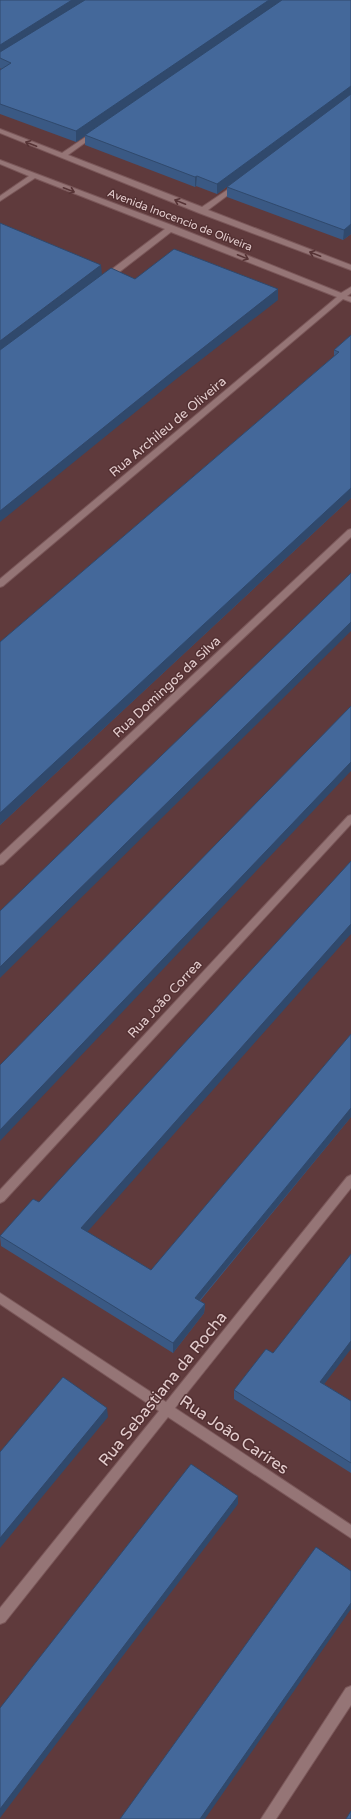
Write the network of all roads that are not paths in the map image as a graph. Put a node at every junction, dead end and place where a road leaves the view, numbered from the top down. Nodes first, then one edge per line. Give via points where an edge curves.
1 (101, 129) edge
2 (0, 132) edge
3 (62, 156) junction
4 (0, 162) edge
5 (33, 176) junction
6 (246, 178) edge
7 (0, 198) edge
8 (202, 211) junction
9 (171, 228) junction
10 (351, 268) edge
11 (102, 281) edge
12 (351, 289) edge
13 (342, 296) junction
14 (351, 300) edge
15 (351, 532) edge
16 (0, 584) edge
17 (351, 818) edge
18 (0, 861) edge
19 (351, 1180) edge
20 (0, 1198) edge
21 (0, 1298) edge
22 (167, 1409) junction
23 (351, 1532) edge
24 (0, 1618) edge
25 (351, 1693) edge
26 (268, 1819) edge

1 - 3 street
3 -> 2 street, Avenida Inocencio de Oliveira
8 -> 3 street, Avenida Inocencio de Oliveira
4 - 5 street, Avenida Inocencio de Oliveira
5 - 7 street
5 -> 9 street, Avenida Inocencio de Oliveira
6 - 8 street
10 -> 8 street, Avenida Inocencio de Oliveira
9 - 11 street
9 -> 13 street, Avenida Inocencio de Oliveira
12 - 13 street, Rua Archileu de Oliveira
13 - 14 street, Avenida Inocencio de Oliveira
13 - 16 street, Rua Archileu de Oliveira
15 - 18 street, Rua Domingos da Silva
17 - 20 street, Rua João Correa
19 - 22 street, Rua Sebastiana da Rocha
21 - 22 street, Rua João Carires
22 - 23 street, Rua João Carires
22 - 24 street, Rua Sebastiana da Rocha
25 - 26 street

